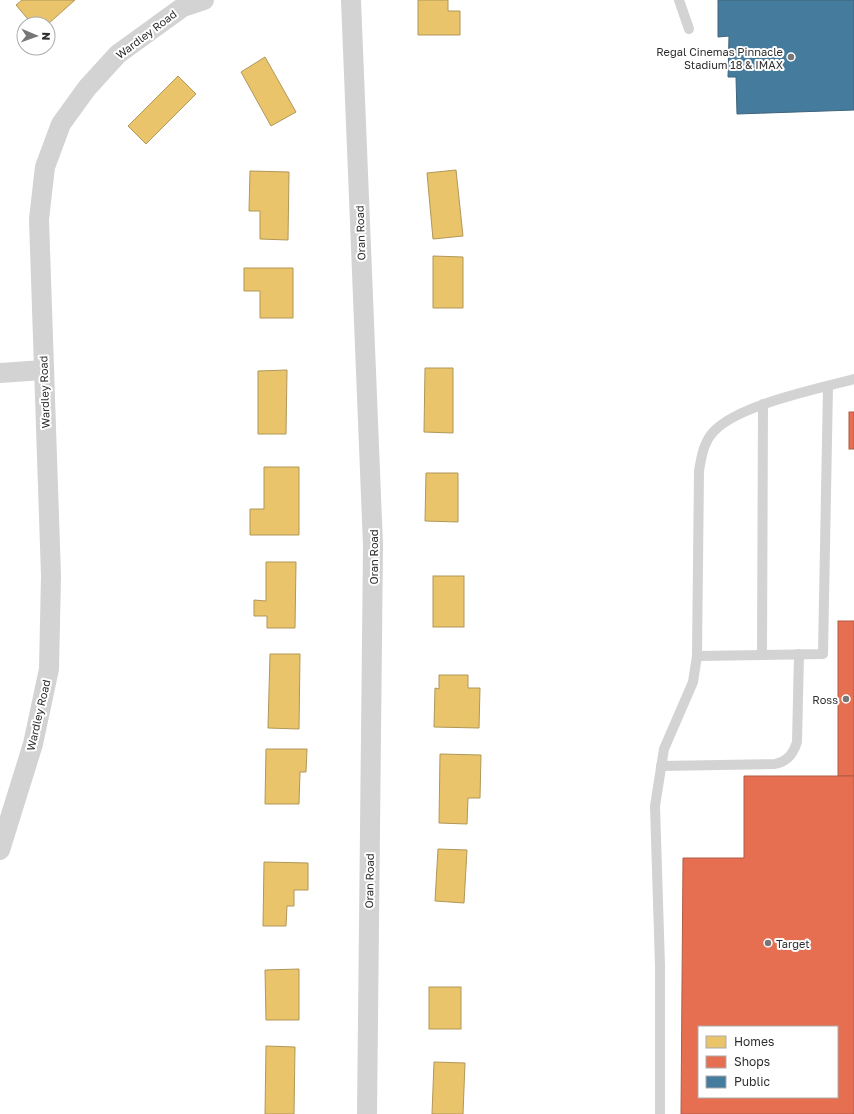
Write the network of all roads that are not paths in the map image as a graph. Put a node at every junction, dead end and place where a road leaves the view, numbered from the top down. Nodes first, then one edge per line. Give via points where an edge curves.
1 (204, 0) edge
2 (351, 0) edge
3 (679, 0) edge
4 (689, 29) dead end
5 (43, 370) junction
6 (0, 373) edge
7 (854, 379) edge
8 (828, 386) junction
9 (763, 404) junction
10 (799, 654) junction
11 (762, 655) junction
12 (698, 656) junction
13 (661, 766) junction
14 (0, 850) edge
15 (367, 1114) edge
16 (660, 1114) edge

1 - 5 street, Wardley Road via 183,7 118,54 87,88 61,124 45,167 40,219
2 - 15 street, Oran Road via 373,545
3 - 4 lane
5 - 6 street
5 - 14 street, Wardley Road via 51,576 49,669 33,744
7 - 8 lane
8 - 9 lane
8 - 10 lane via 822,654
9 - 11 lane
9 - 12 lane via 732,416 710,435 704,447 699,471
10 - 11 lane
10 - 13 lane via 797,742 794,753 788,758 776,764
11 - 12 lane
12 - 13 lane via 693,682 664,749
13 - 16 lane via 655,806 660,966

